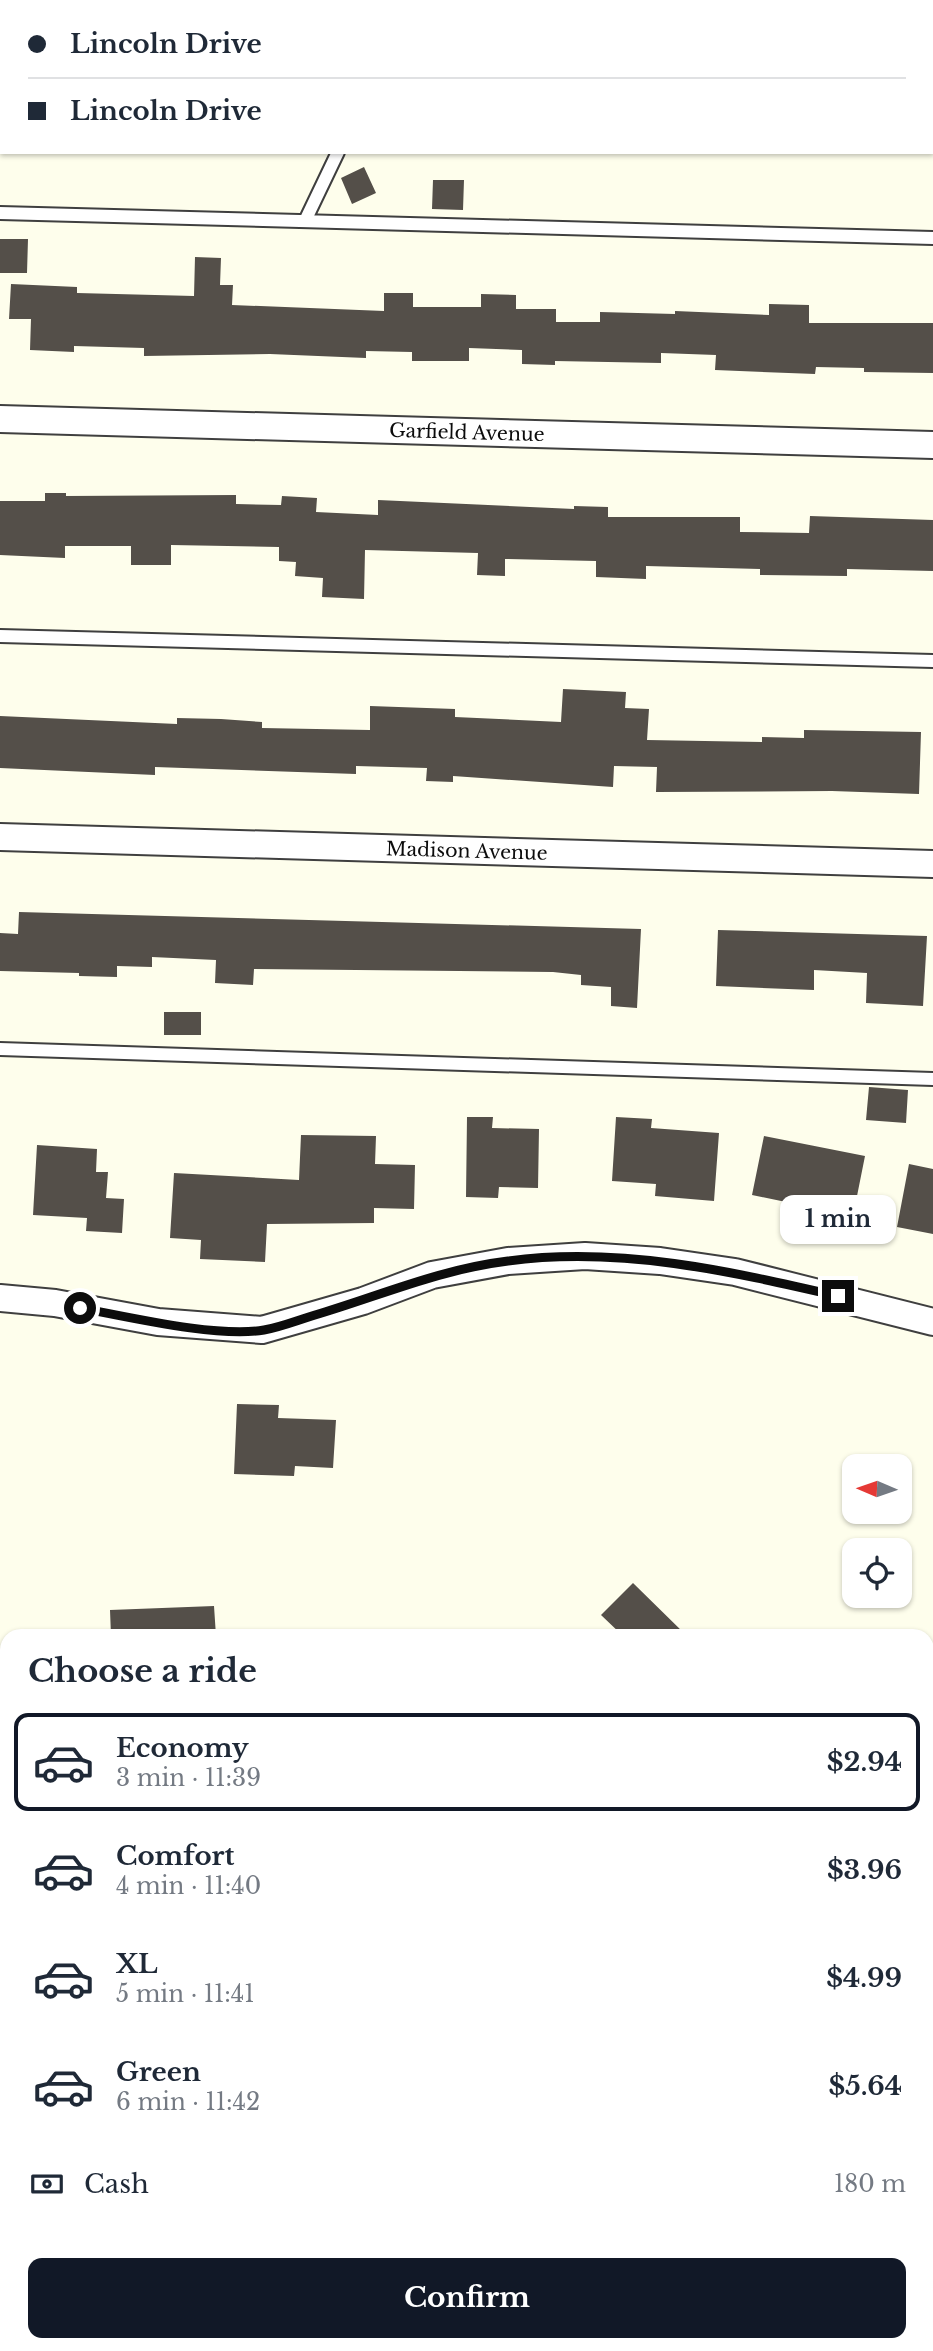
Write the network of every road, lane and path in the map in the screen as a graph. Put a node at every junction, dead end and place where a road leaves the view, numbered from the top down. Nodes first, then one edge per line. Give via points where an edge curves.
1 (337, 154) edge
2 (0, 213) edge
3 (305, 221) junction
4 (933, 238) edge
5 (0, 419) edge
6 (933, 445) edge
7 (0, 635) edge
8 (933, 661) edge
9 (0, 837) edge
10 (933, 864) edge
11 (0, 1049) edge
12 (933, 1079) edge
13 (0, 1298) edge
14 (933, 1322) edge

1 - 3 lane
2 - 3 lane
3 - 4 lane
5 - 6 street, Garfield Avenue
7 - 8 lane
9 - 10 street, Madison Avenue
11 - 12 lane
13 - 14 street via 170,1324 262,1330 432,1275 508,1261 585,1256 735,1272

